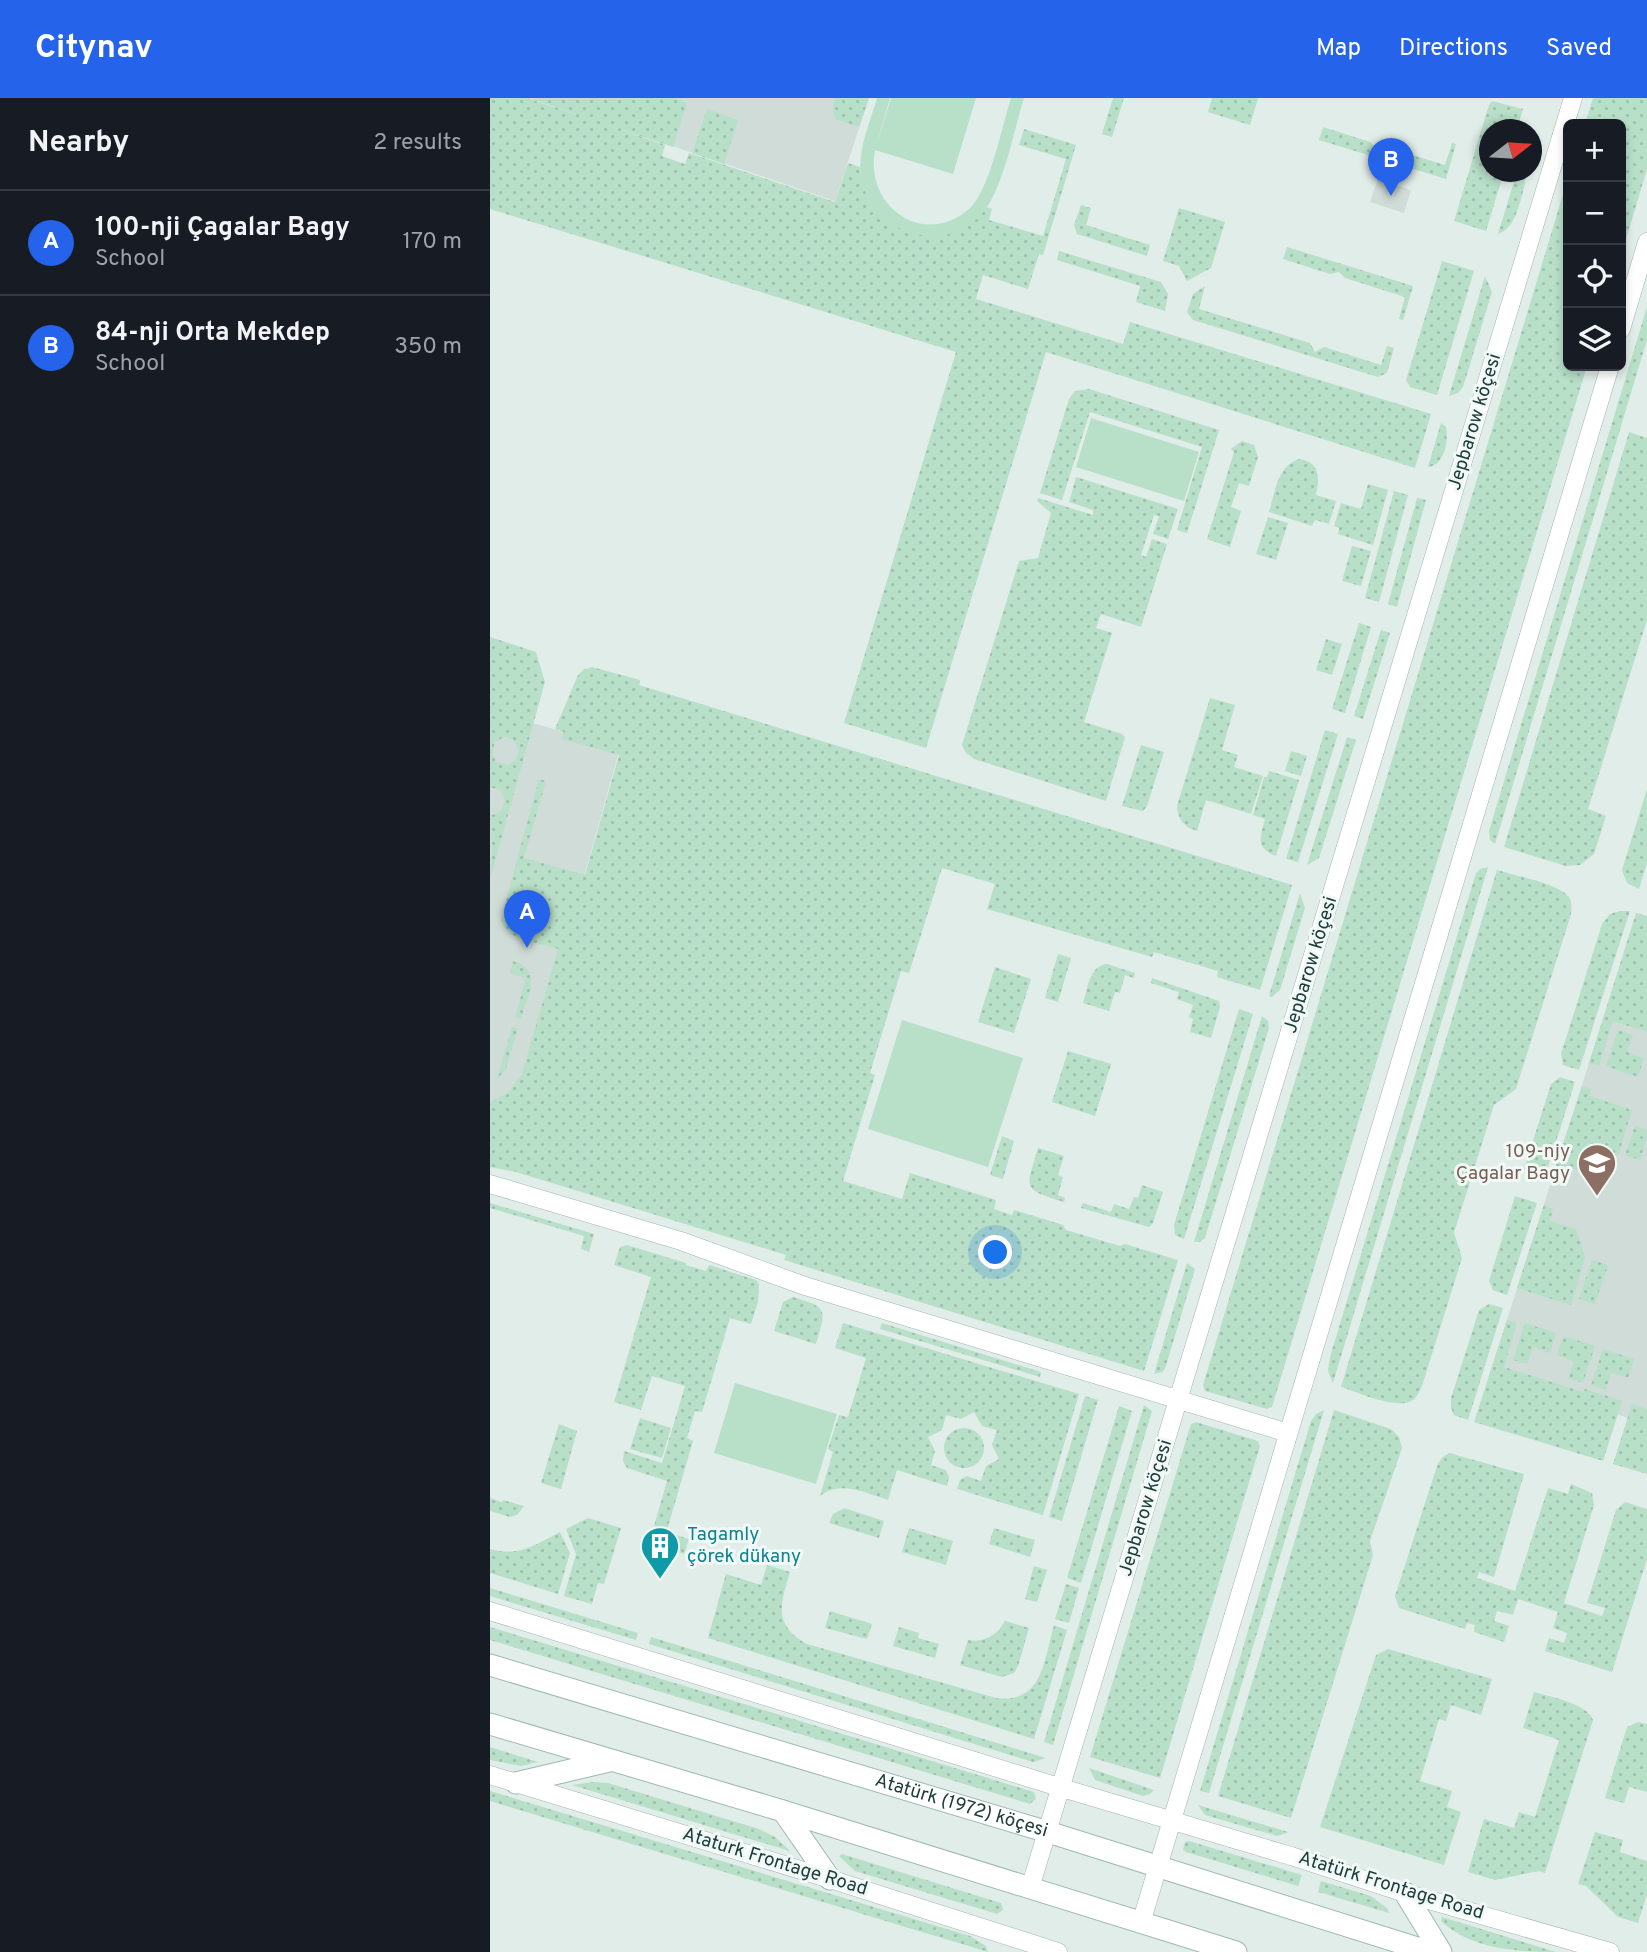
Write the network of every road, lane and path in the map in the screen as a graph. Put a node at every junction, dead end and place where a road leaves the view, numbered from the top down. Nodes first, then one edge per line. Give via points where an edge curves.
1 (1573, 98) edge
2 (1647, 242) edge
3 (1626, 312) edge
4 (1608, 371) edge
5 (490, 1184) edge
6 (1179, 1399) junction
7 (1288, 1433) junction
8 (490, 1611) edge
9 (490, 1665) edge
10 (490, 1724) edge
11 (611, 1761) junction
12 (490, 1775) edge
13 (516, 1783) junction
14 (1062, 1788) junction
15 (783, 1811) junction
16 (1171, 1820) junction
17 (1048, 1832) junction
18 (1157, 1868) junction
19 (830, 1878) junction
20 (1030, 1888) junction
21 (1405, 1893) junction
22 (1141, 1923) junction
23 (1058, 1952) edge
24 (1236, 1952) edge
25 (1430, 1952) edge
26 (1441, 1952) edge
27 (1610, 1952) edge

1 - 6 street, Jepbarow köçesi
2 - 3 street
4 - 7 street
5 - 6 street via 681,1241 805,1286
6 - 7 street
6 - 14 street, Jepbarow köçesi
7 - 16 street
8 - 14 street, Atatürk Frontage Road
9 - 17 main road, Atatürk (1972) köçesi
10 - 11 main road
11 - 13 main road
11 - 15 main road
12 - 13 street, Ataturk Frontage Road
13 - 19 street, Ataturk Frontage Road
14 - 16 street, Atatürk Frontage Road
14 - 17 street, Jepbarow köçesi
15 - 19 main road
15 - 20 main road
16 - 18 street
16 - 21 street, Atatürk Frontage Road
17 - 18 main road, Atatürk (1972) köçesi
17 - 20 street, Jepbarow köçesi
18 - 22 street
18 - 25 main road, Atatürk (1972) köçesi
19 - 23 street, Ataturk Frontage Road
20 - 22 main road
21 - 26 main road
21 - 27 street, Atatürk Frontage Road
22 - 24 main road

